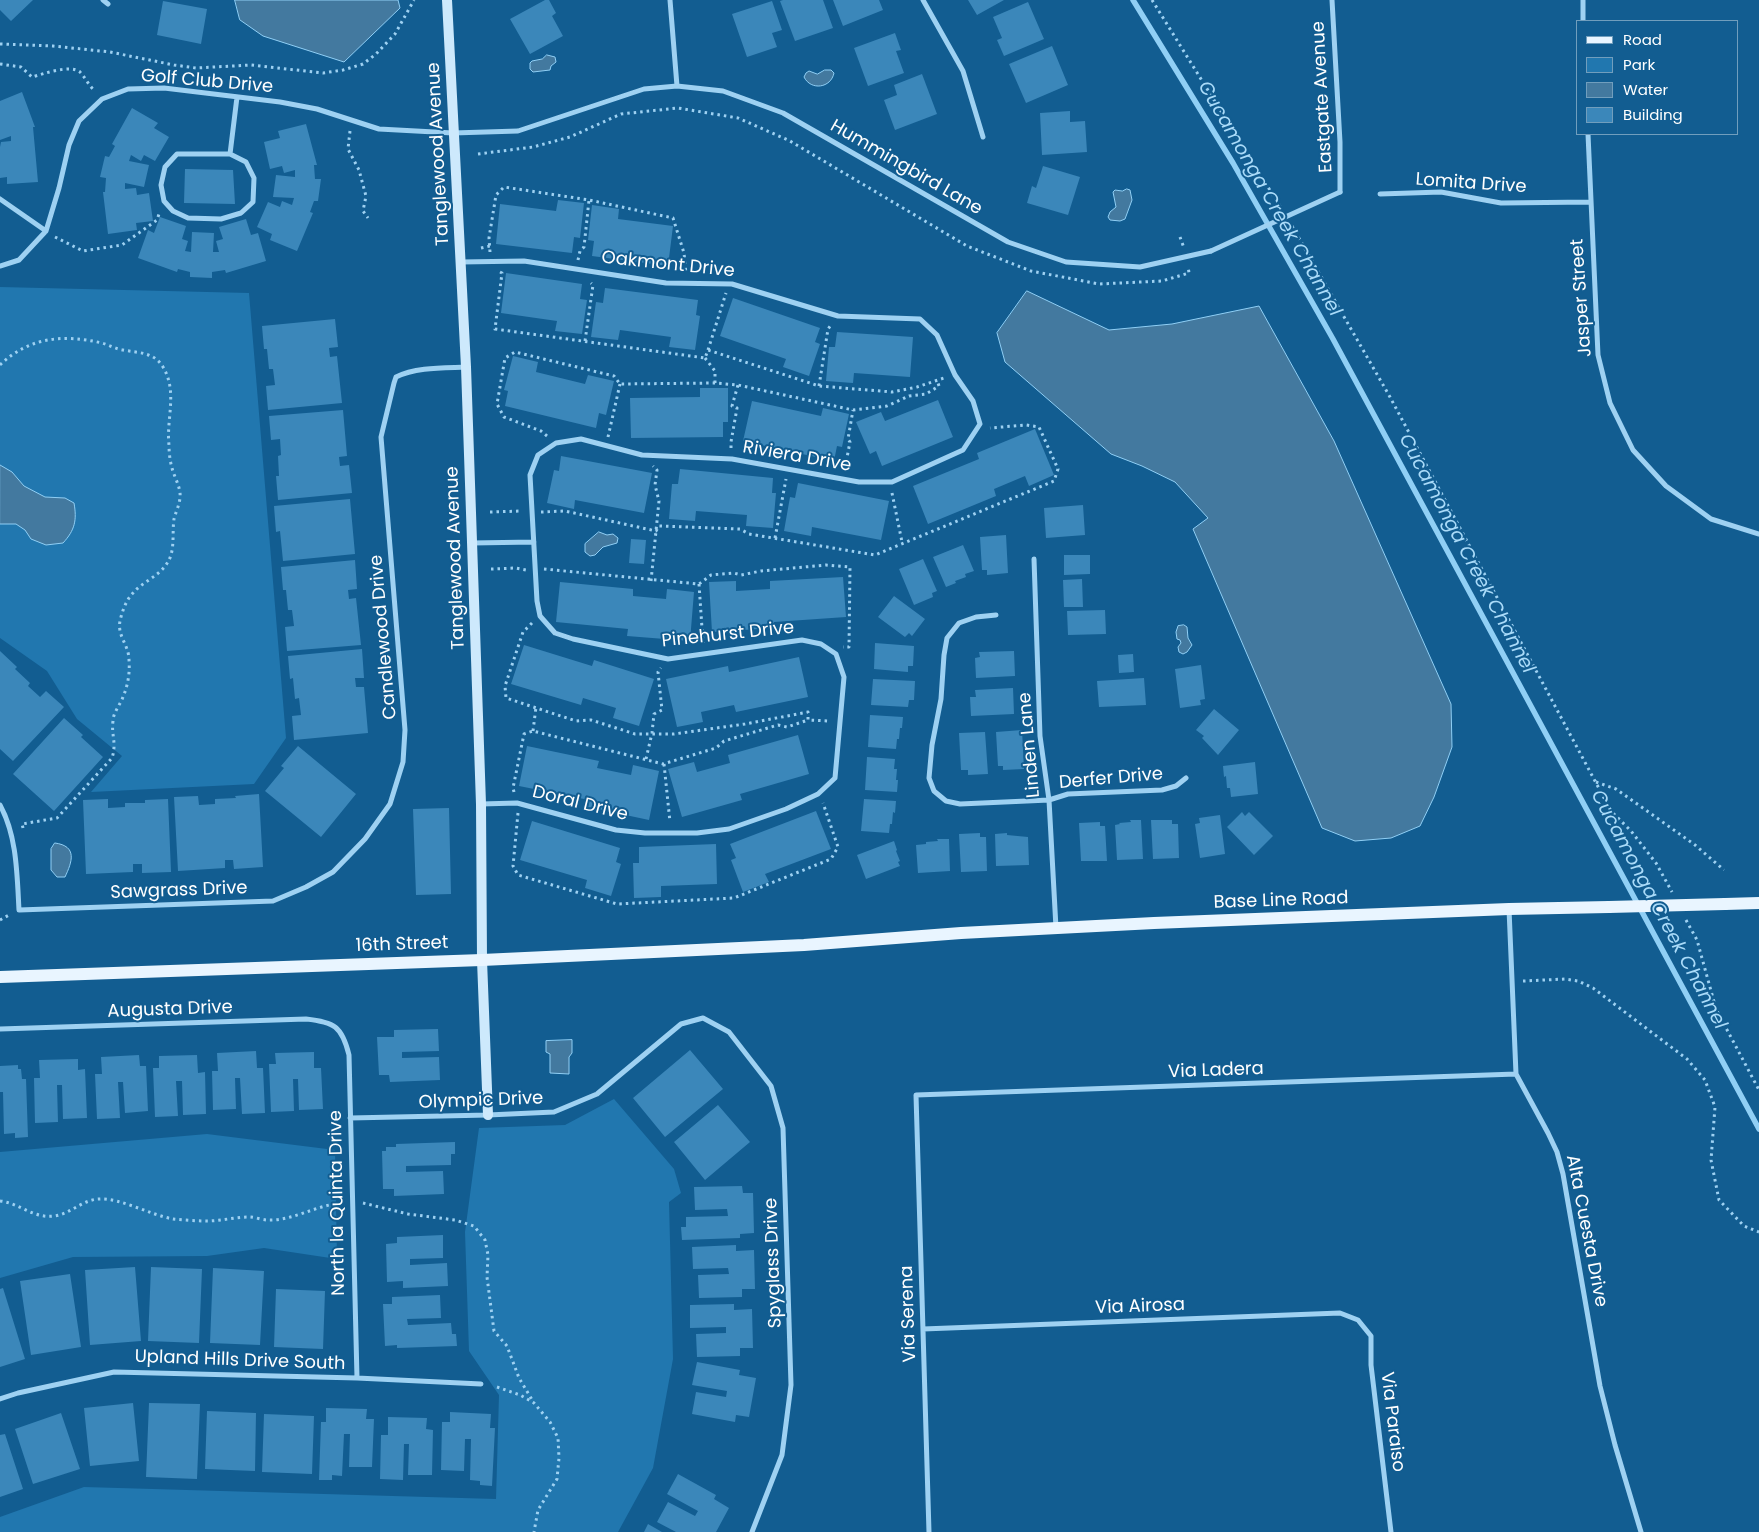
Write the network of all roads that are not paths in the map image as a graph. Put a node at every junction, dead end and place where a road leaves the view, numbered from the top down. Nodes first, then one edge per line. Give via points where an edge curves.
1 (446, 0) edge
2 (670, 0) edge
3 (923, 0) edge
4 (1332, 0) edge
5 (1582, 0) edge
6 (1583, 20) edge
7 (677, 86) junction
8 (236, 97) junction
9 (454, 133) junction
10 (1588, 135) edge
11 (983, 136) dead end
12 (230, 154) junction
13 (1340, 192) joint
14 (1380, 194) dead end
15 (0, 199) edge
16 (1590, 202) junction
17 (46, 231) junction
18 (461, 262) junction
19 (0, 266) edge
20 (466, 367) junction
21 (980, 424) joint
22 (1759, 534) edge
23 (534, 542) junction
24 (471, 543) junction
25 (1034, 559) dead end
26 (996, 616) dead end
27 (836, 654) joint
28 (1186, 778) dead end
29 (1049, 800) junction
30 (0, 804) edge
31 (481, 804) junction
32 (333, 872) joint
33 (1759, 903) edge
34 (1509, 909) junction
35 (1056, 928) junction
36 (804, 945) joint
37 (482, 960) junction
38 (0, 977) edge
39 (703, 1018) joint
40 (0, 1029) edge
41 (338, 1029) joint
42 (1516, 1074) junction
43 (916, 1095) joint
44 (488, 1115) junction
45 (350, 1118) junction
46 (1358, 1320) joint
47 (923, 1330) junction
48 (357, 1378) junction
49 (481, 1384) dead end
50 (0, 1399) edge
51 (752, 1532) edge
52 (929, 1532) edge
53 (1392, 1532) edge
54 (1641, 1532) edge

1 - 9 street, Tanglewood Avenue
2 - 7 street
3 - 11 street via 963,71
4 - 13 street, Eastgate Avenue
5 - 6 street
7 - 9 street, Hummingbird Lane via 644,89 518,131
7 - 13 street, Hummingbird Lane, bridge via 723,91 783,114 1008,242 1066,262 1140,267 1211,251
8 - 9 street, Golf Club Drive via 317,109 379,129
8 - 12 street
8 - 17 street, Golf Club Drive via 164,88 128,89 102,99 79,121 69,145
9 - 18 street, Tanglewood Avenue
10 - 16 street, Jasper Street
12 - 12 street via 177,154 165,167 161,185 164,201 173,211 188,218 221,219 241,213 253,202 254,178 246,162
14 - 16 street, Lomita Drive via 1442,192 1500,203
15 - 17 street
16 - 22 street, Jasper Street via 1598,355 1610,403 1633,450 1666,486 1711,518
17 - 19 street, Golf Club Drive via 19,260
18 - 20 street, Tanglewood Avenue
18 - 21 street, Oakmont Drive via 524,261 666,283 732,284 838,316 920,319 937,335 955,375 973,401
20 - 24 street, Tanglewood Avenue
20 - 32 street, Candlewood Drive via 432,369 396,377 382,437 405,730 404,762 390,804 365,840
21 - 23 street, Riviera Drive via 964,450 892,482 860,482 732,459 642,455 581,439 556,443 538,455 530,475
23 - 24 street
23 - 27 street, Pinehurst Drive via 540,616 554,633 668,659 802,640 821,644
24 - 31 street, Tanglewood Avenue
25 - 29 street, Linden Lane via 1040,736
26 - 29 street, Derfer Drive via 976,617 959,623 947,638 929,778 934,791 946,801 960,804
27 - 31 street, Doral Drive via 844,677 835,778 818,794 786,809 729,829 670,833 616,830 517,803
28 - 29 street, Derfer Drive via 1176,786 1162,790 1068,794
29 - 35 street, Linden Lane
30 - 32 street, Sawgrass Drive via 12,837 19,910 272,901
31 - 37 street, Tanglewood Avenue
33 - 34 main road, Base Line Road, bridge
34 - 35 main road, Base Line Road
34 - 42 street, Alta Cuesta Drive
35 - 36 main road, Base Line Road
36 - 37 main road, 16th Street
37 - 38 main road, 16th Street
37 - 44 street, Tanglewood Avenue
39 - 44 street, Olympic Drive via 681,1024 597,1094 554,1112
39 - 51 street, Spyglass Drive via 729,1032 771,1086 783,1128 791,1385 782,1455
40 - 41 street, Augusta Drive via 306,1019 326,1021
41 - 45 street, North la Quinta Drive via 349,1055
42 - 43 street, Via Ladera
42 - 54 street, Alta Cuesta Drive via 1557,1152 1600,1386
43 - 47 street, Via Serena
44 - 45 street, Olympic Drive
45 - 48 street, North la Quinta Drive
46 - 47 street, Via Airosa via 1340,1313
46 - 53 street, Via Paraiso via 1371,1336 1371,1365
47 - 52 street, Via Serena
48 - 49 street, Upland Hills Drive South
48 - 50 street, Upland Hills Drive South via 114,1372

